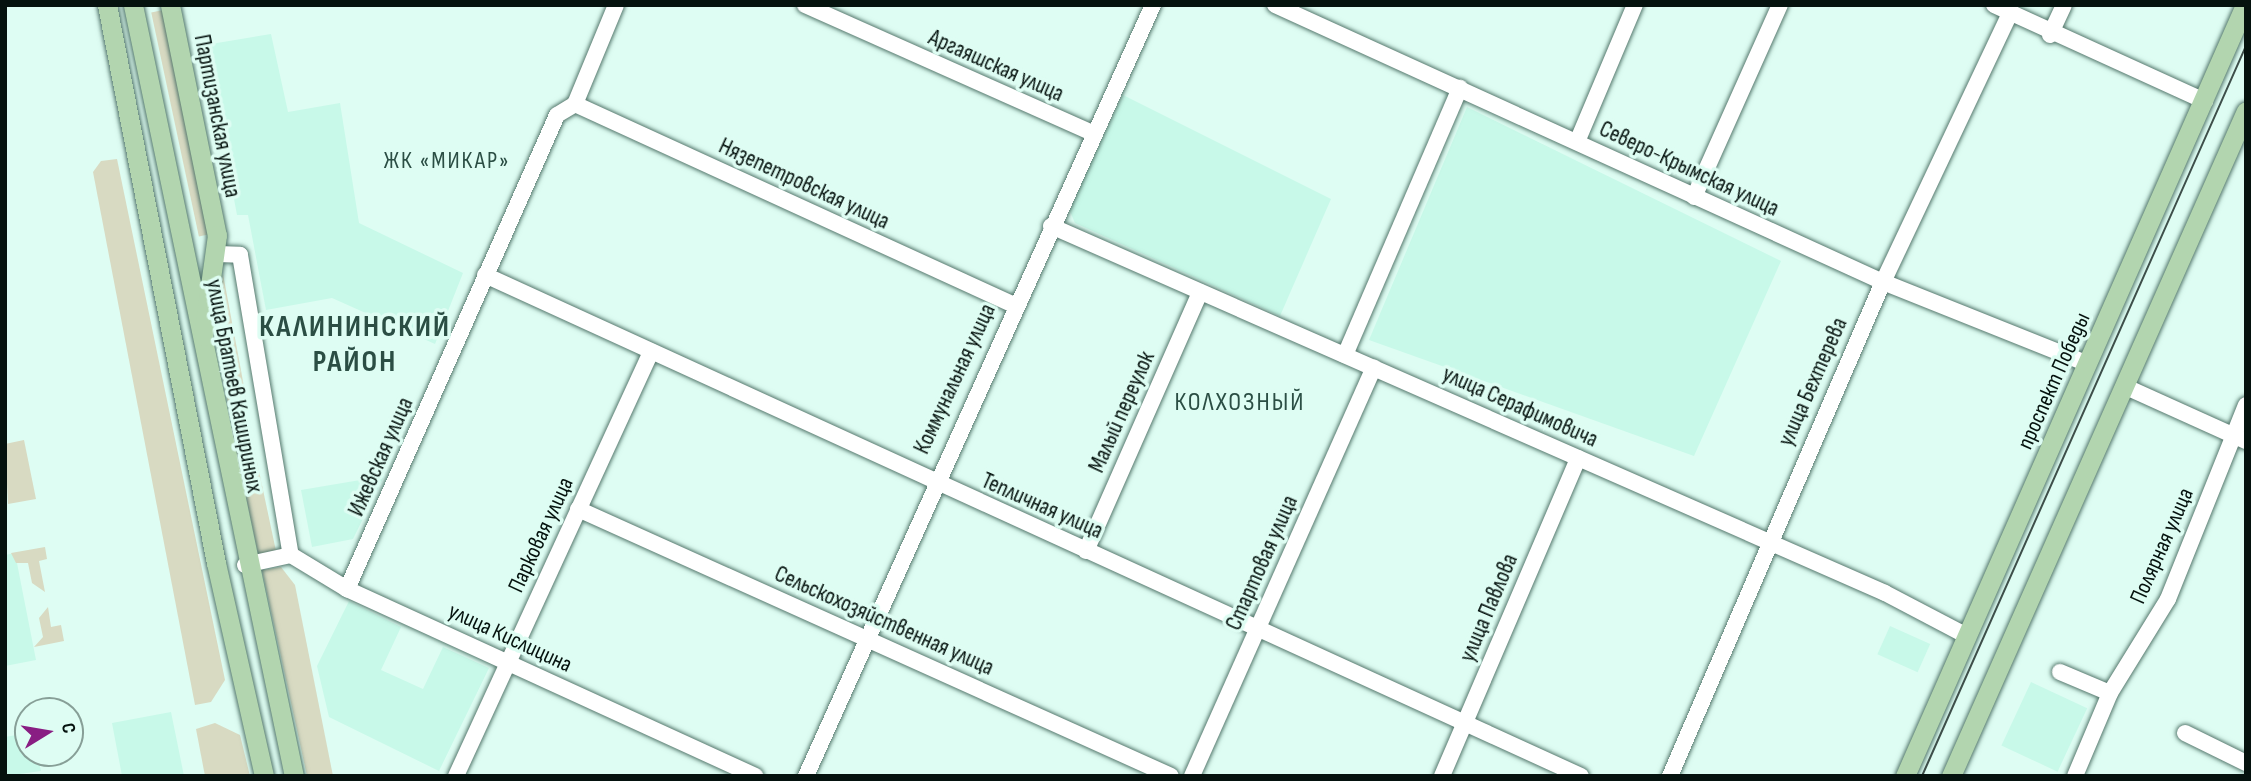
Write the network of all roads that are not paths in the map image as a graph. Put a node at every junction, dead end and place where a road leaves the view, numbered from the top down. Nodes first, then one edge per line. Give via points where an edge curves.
1 (107, 5) edge
2 (133, 5) edge
3 (170, 5) edge
4 (616, 5) edge
5 (805, 5) edge
6 (1153, 5) edge
7 (1275, 5) edge
8 (1635, 5) edge
9 (1780, 5) edge
10 (1994, 5) edge
11 (2064, 5) edge
12 (2245, 5) edge
13 (2010, 13) junction
14 (2050, 35) junction
15 (1460, 88) junction
16 (2205, 101) junction
17 (575, 104) junction
18 (2245, 115) edge
19 (1092, 133) junction
20 (1577, 142) junction
21 (1694, 197) junction
22 (1051, 226) junction
23 (217, 245) junction
24 (485, 275) junction
25 (1883, 282) junction
26 (1200, 292) junction
27 (1014, 305) junction
28 (201, 347) junction
29 (651, 352) junction
30 (1345, 355) junction
31 (2088, 364) junction
32 (1374, 368) junction
33 (2124, 386) junction
34 (2246, 405) edge
35 (2240, 438) edge
36 (1578, 458) junction
37 (933, 483) junction
38 (578, 509) junction
39 (1766, 545) junction
40 (1086, 551) junction
41 (291, 555) junction
42 (245, 565) junction
43 (346, 589) junction
44 (1257, 630) junction
45 (1967, 636) junction
46 (867, 638) junction
47 (506, 662) junction
48 (2060, 672) dead end
49 (2110, 693) junction
50 (1464, 724) junction
51 (2185, 733) dead end
52 (2246, 763) edge
53 (264, 776) edge
54 (293, 776) edge
55 (456, 776) edge
56 (755, 776) edge
57 (806, 776) edge
58 (1171, 776) edge
59 (1192, 776) edge
60 (1442, 776) edge
61 (1581, 776) edge
62 (1670, 776) edge
63 (1905, 776) edge
64 (1951, 776) edge
65 (2076, 776) edge

1 - 53 main road via 216,563
2 - 28 main road, улица Братьев Кашириных
3 - 23 main road, Партизанская улица
4 - 17 street, Ижевская улица
5 - 19 street, Аргаяшская улица
6 - 19 street, Коммунальная улица
7 - 15 street, Северо-Крымская улица
8 - 20 street
9 - 21 street
10 - 13 street
11 - 14 street
12 - 16 main road, проспект Победы
13 - 14 street
13 - 25 street, улица Бехтерева
14 - 16 street
15 - 20 street, Северо-Крымская улица
15 - 30 street
16 - 31 main road, проспект Победы
17 - 24 street, Ижевская улица via 557,115
17 - 27 street, Нязепетровская улица
18 - 33 main road
19 - 22 street, Коммунальная улица
20 - 21 street, Северо-Крымская улица
21 - 25 street, Северо-Крымская улица
22 - 26 street, улица Серафимовича
22 - 27 street, Коммунальная улица
23 - 28 main road
23 - 41 street via 240,255
24 - 29 street, Тепличная улица
24 - 43 street, Ижевская улица
25 - 31 street, Северо-Крымская улица
25 - 39 street, улица Бехтерева
26 - 30 street, улица Серафимовича
26 - 40 street, Малый переулок
27 - 37 street, Коммунальная улица
28 - 42 main road, улица Братьев Кашириных
29 - 37 street, Тепличная улица
29 - 38 street, Парковая улица
30 - 32 street, улица Серафимовича
31 - 45 main road, проспект Победы
32 - 36 street, улица Серафимовича
32 - 44 street, Стартовая улица
33 - 35 street
33 - 64 main road
34 - 35 street, Полярная улица
35 - 49 street, Полярная улица via 2168,599
36 - 39 street, улица Серафимовича
36 - 50 street, улица Павлова
37 - 40 street, Тепличная улица
37 - 46 street, Коммунальная улица
38 - 46 street, Сельскохозяйственная улица
38 - 47 street, Парковая улица
39 - 45 street, улица Серафимовича via 1885,593
39 - 62 street, улица Бехтерева
40 - 44 street, Тепличная улица
41 - 42 street
41 - 43 street, улица Кислицина
42 - 54 main road, улица Братьев Кашириных
43 - 47 street, улица Кислицина
44 - 50 street, Тепличная улица
44 - 59 street, Стартовая улица
45 - 63 main road, проспект Победы
46 - 57 street, Коммунальная улица
46 - 58 street, Сельскохозяйственная улица
47 - 55 street, Парковая улица
47 - 56 street, улица Кислицина
48 - 49 street
49 - 65 street, Полярная улица
50 - 60 street, улица Павлова
50 - 61 street, Тепличная улица
51 - 52 street

